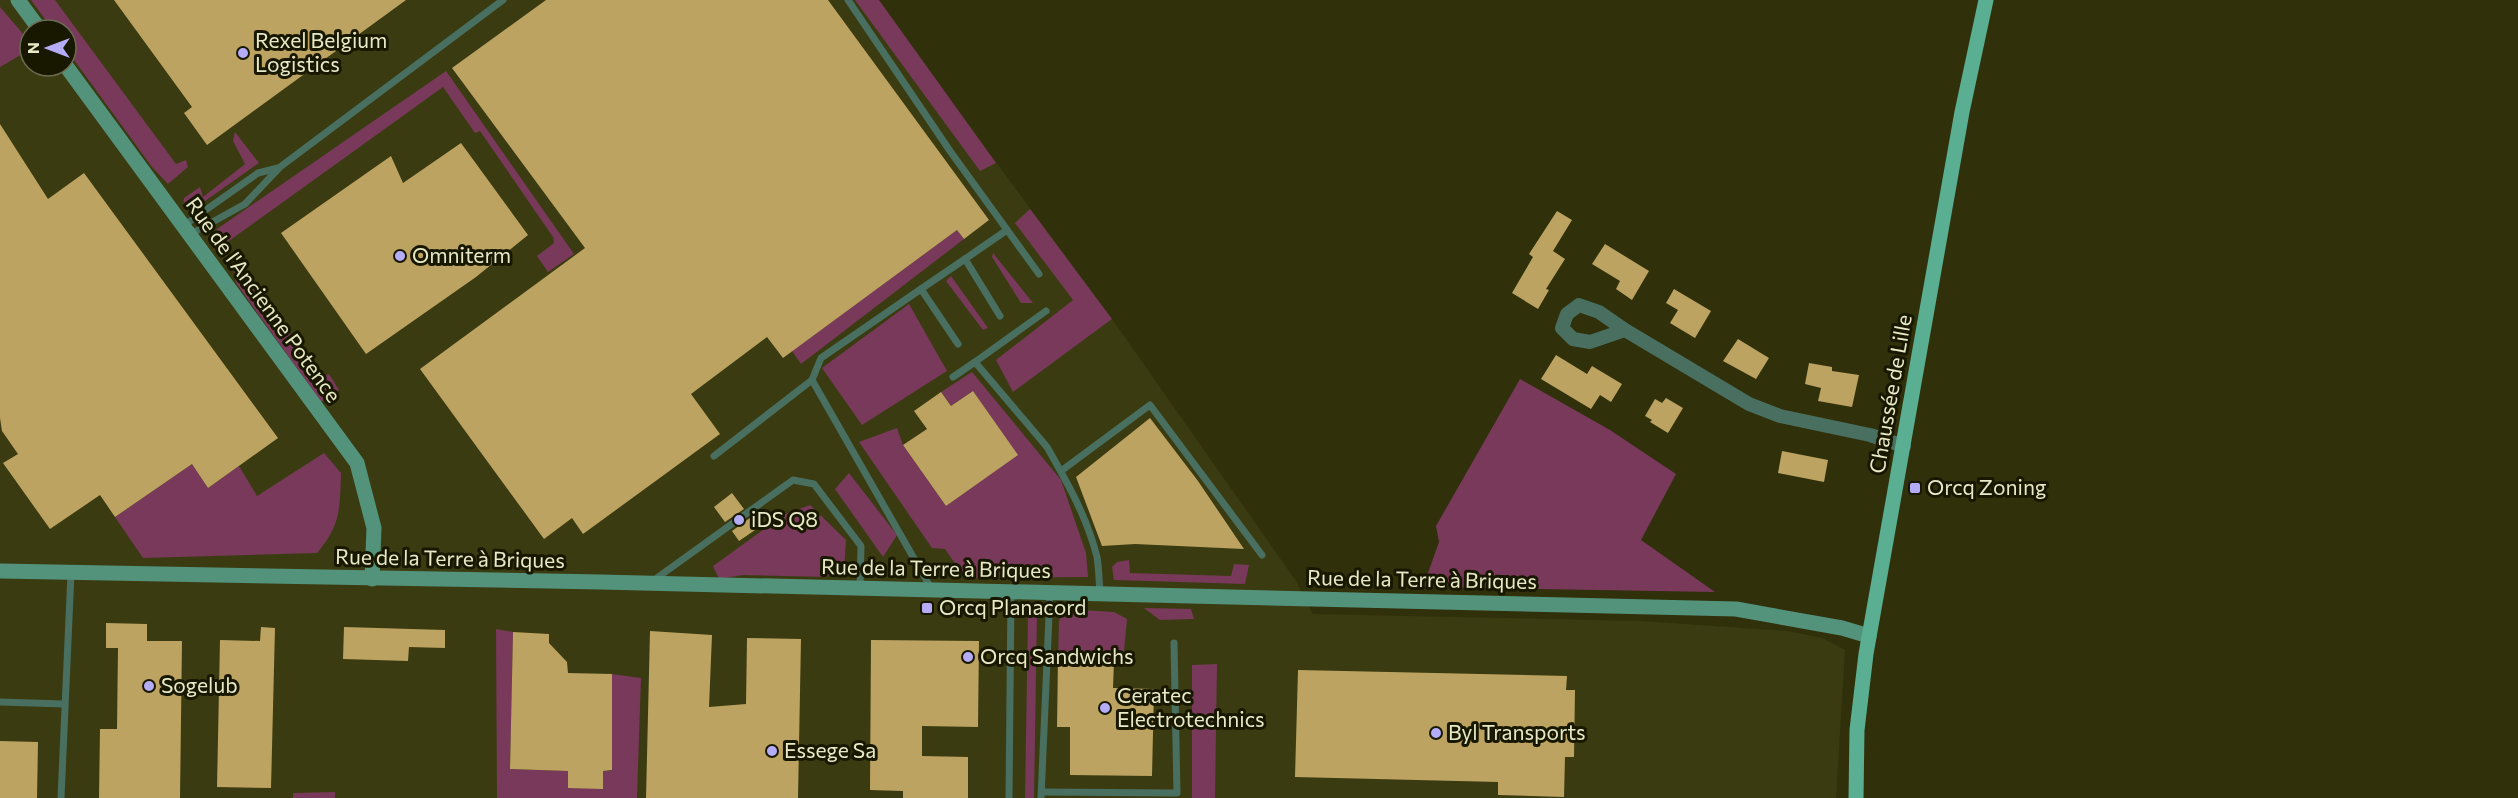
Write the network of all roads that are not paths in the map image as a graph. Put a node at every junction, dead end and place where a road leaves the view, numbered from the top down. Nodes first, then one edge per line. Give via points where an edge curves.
1 (18, 0) edge
2 (503, 0) edge
3 (848, 0) edge
4 (1986, 0) edge
5 (31, 18) edge
6 (75, 78) edge
7 (280, 167) junction
8 (186, 230) junction
9 (1007, 230) junction
10 (965, 259) junction
11 (1039, 274) dead end
12 (921, 289) junction
13 (1046, 311) dead end
14 (1000, 316) dead end
15 (1625, 330) dead end
16 (958, 344) dead end
17 (975, 362) junction
18 (954, 377) dead end
19 (812, 380) junction
20 (1904, 446) junction
21 (714, 456) dead end
22 (1060, 471) junction
23 (1262, 555) dead end
24 (0, 571) edge
25 (71, 573) junction
26 (372, 579) junction
27 (649, 583) junction
28 (860, 588) junction
29 (932, 590) junction
30 (1011, 592) junction
31 (1050, 593) junction
32 (1100, 594) junction
33 (1869, 636) junction
34 (1174, 643) dead end
35 (0, 702) edge
36 (64, 704) junction
37 (1042, 795) edge
38 (61, 798) edge
39 (1009, 798) edge
40 (1856, 798) edge

1 - 5 main road
2 - 7 lane
3 - 9 lane
4 - 20 main road, Chaussée de Lille via 1962,112
6 - 8 main road, Rue de l'Ancienne Potence
7 - 8 lane via 258,173
7 - 8 lane via 245,204
8 - 26 main road, Rue de l'Ancienne Potence via 357,463 374,528
9 - 10 lane
9 - 11 lane
10 - 12 lane
10 - 14 lane
12 - 16 lane
12 - 19 lane via 821,358
13 - 17 lane
15 - 20 street via 1749,404 1779,416
17 - 18 lane
17 - 22 lane via 1047,447
19 - 21 lane
19 - 29 lane
20 - 33 main road, Chaussée de Lille
22 - 23 lane via 1150,405
22 - 32 lane via 1084,517 1097,559
24 - 25 main road, Rue de la Terre à Briques
25 - 26 main road, Rue de la Terre à Briques
25 - 36 lane
26 - 27 main road, Rue de la Terre à Briques
27 - 28 main road, Rue de la Terre à Briques
27 - 28 lane via 793,480 814,483 861,546
28 - 29 main road, Rue de la Terre à Briques
29 - 30 main road, Rue de la Terre à Briques
30 - 31 main road, Rue de la Terre à Briques
30 - 39 lane
31 - 32 main road, Rue de la Terre à Briques
31 - 37 lane
32 - 33 main road, Rue de la Terre à Briques via 1736,609
33 - 40 main road, Chaussée de Lille via 1857,730
34 - 37 lane via 1177,793
35 - 36 lane
36 - 38 lane

